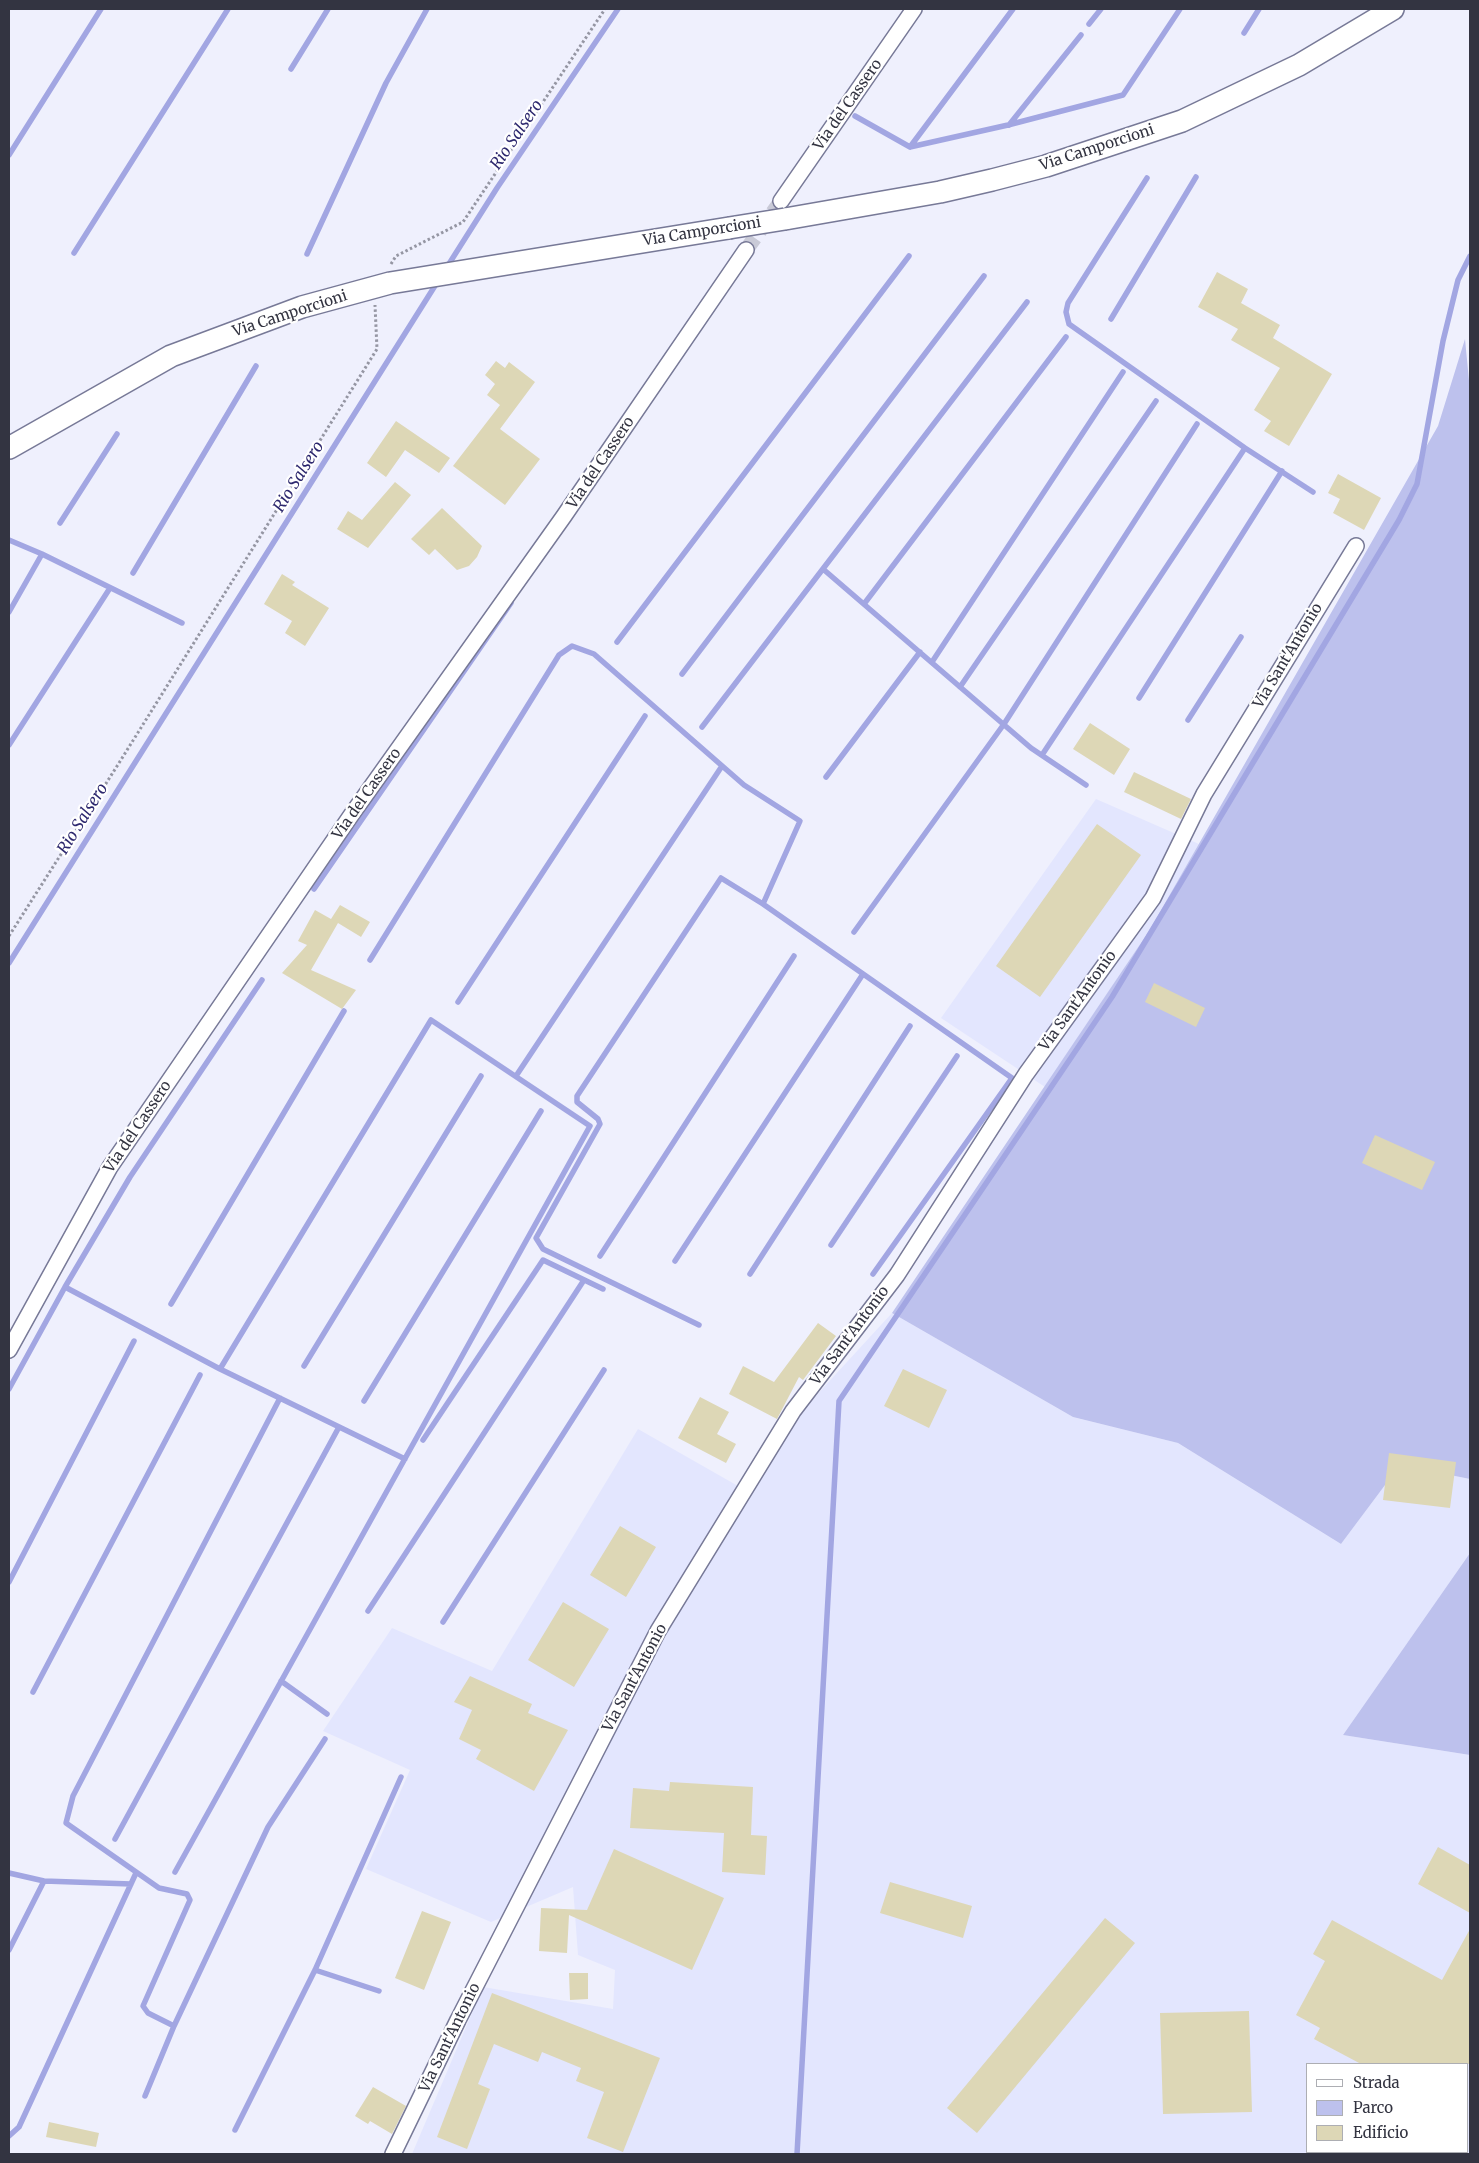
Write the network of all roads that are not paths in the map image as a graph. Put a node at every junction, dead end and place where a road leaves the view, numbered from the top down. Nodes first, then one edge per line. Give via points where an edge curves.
1 (914, 9) edge
2 (1393, 9) edge
3 (783, 210) junction
4 (746, 250) tunnel mouth
5 (9, 448) edge
6 (1356, 546) dead end
7 (9, 1350) edge
8 (393, 2154) edge

1 - 3 street, Via del Cassero
2 - 3 main road, Via Camporcioni via 1299,65 1182,121 1046,166 940,192
3 - 5 main road, Via Camporcioni, bridge via 729,228 382,285 302,307 171,356
4 - 7 street, Via del Cassero via 110,1167
6 - 8 street, Via Sant'Antonio via 1204,794 1153,898 1026,1074 897,1275 793,1411 658,1631 458,2020

